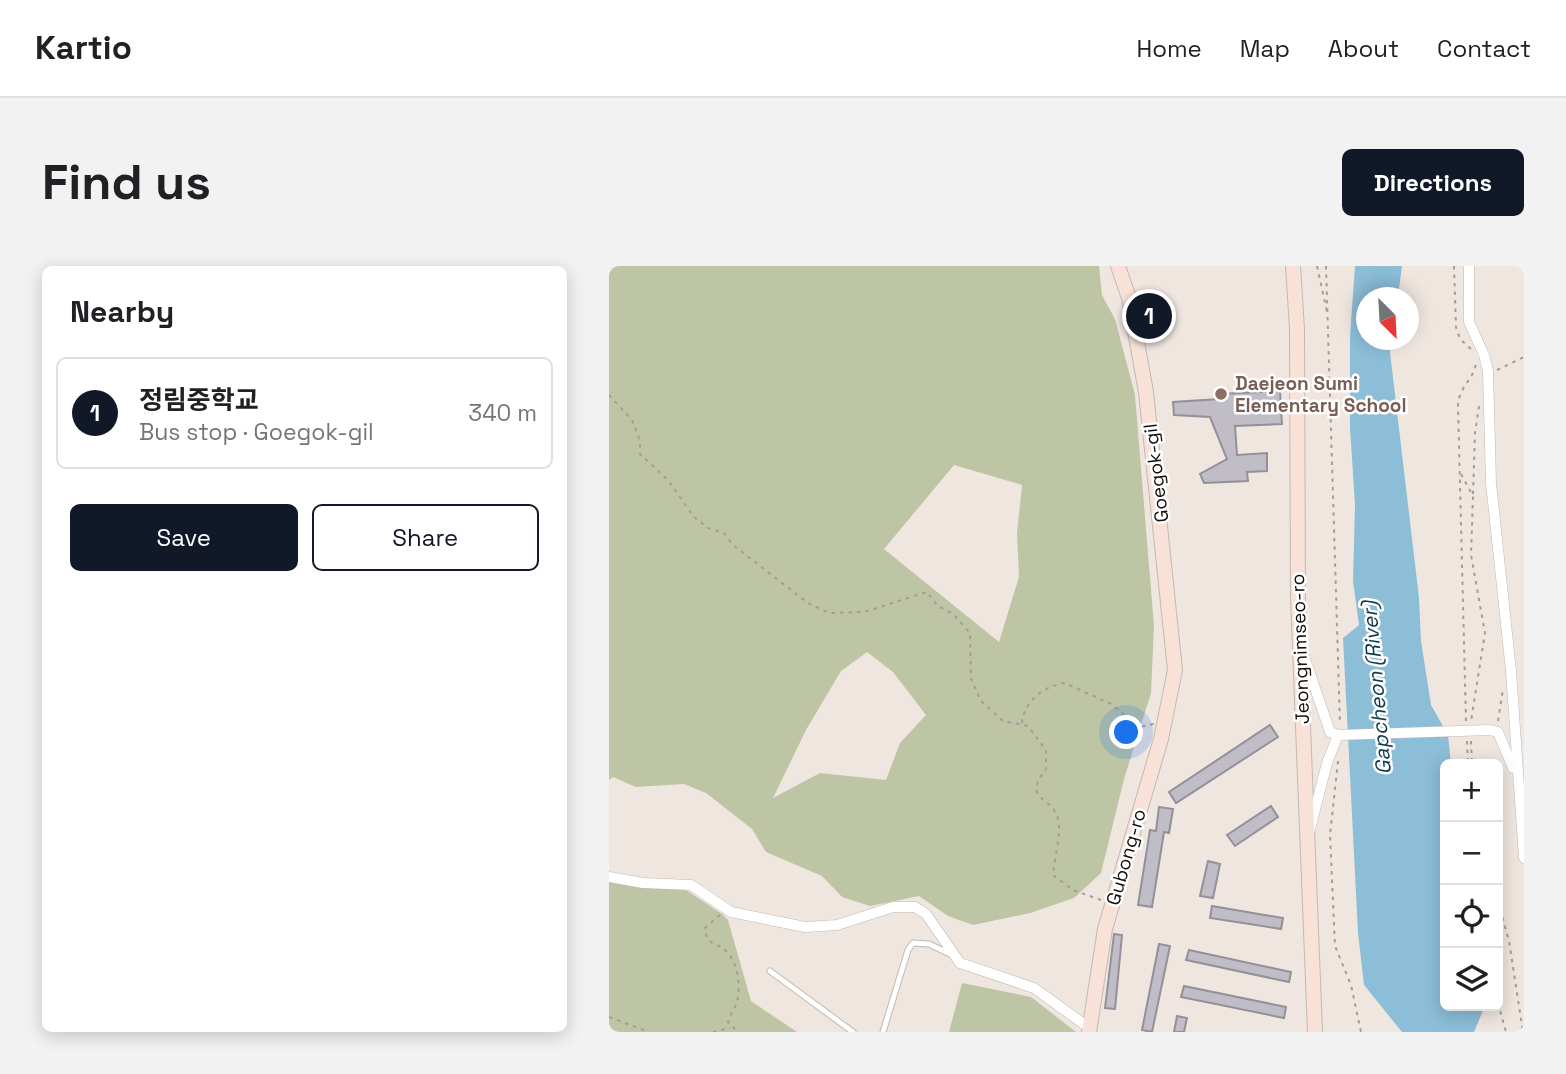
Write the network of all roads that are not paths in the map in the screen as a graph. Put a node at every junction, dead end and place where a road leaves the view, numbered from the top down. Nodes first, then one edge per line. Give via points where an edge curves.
1 (1118, 266) edge
2 (1293, 266) edge
3 (1469, 266) edge
4 (1301, 648) junction
5 (1173, 683) joint
6 (1341, 734) junction
7 (1518, 784) junction
8 (1524, 802) edge
9 (1307, 835) junction
10 (1524, 858) edge
11 (609, 877) edge
12 (952, 955) junction
13 (770, 971) dead end
14 (1088, 1029) edge
15 (853, 1032) edge
16 (883, 1032) edge
17 (1315, 1032) edge

1 - 5 street, Goegok-gil via 1140,353 1153,444 1175,648
2 - 4 street, Jeongnimseo-ro
3 - 7 street via 1469,322 1487,371
4 - 6 street via 1327,729
4 - 9 street, Jeongnimseo-ro
5 - 14 street, Gubong-ro via 1110,912
6 - 7 street via 1498,732
6 - 9 street via 1331,747
7 - 8 street
7 - 10 street
9 - 17 street, Jeongnimseo-ro
11 - 12 street via 691,885 724,908 805,927 821,927 893,907 915,907 936,927
12 - 14 street via 976,970 1034,988
12 - 16 lane via 929,944 913,943
13 - 15 lane

